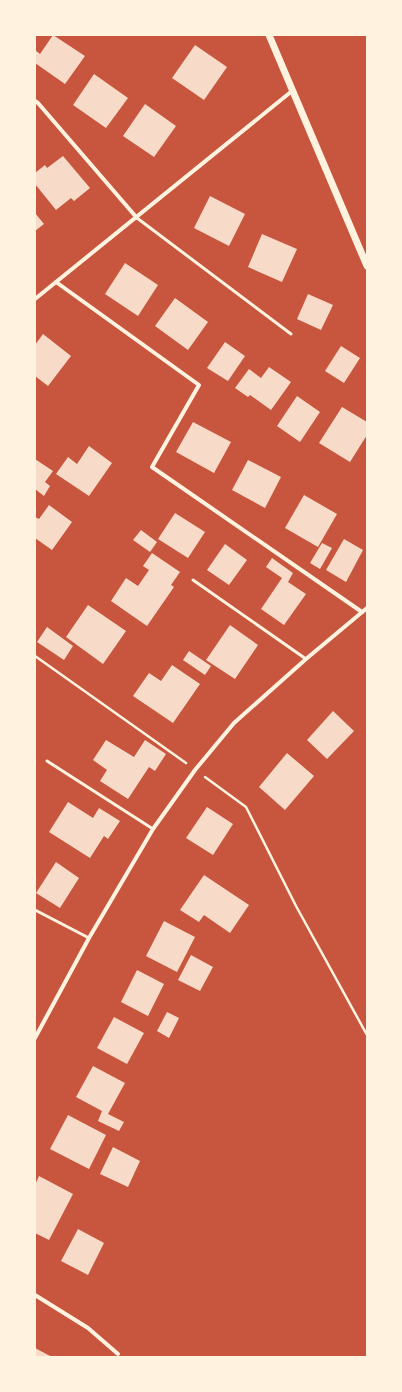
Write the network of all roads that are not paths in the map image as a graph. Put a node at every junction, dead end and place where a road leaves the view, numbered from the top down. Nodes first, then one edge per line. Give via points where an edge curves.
1 (269, 35) edge
2 (292, 91) junction
3 (35, 101) edge
4 (137, 218) junction
5 (367, 266) edge
6 (56, 282) junction
7 (35, 299) edge
8 (292, 334) dead end
9 (193, 580) dead end
10 (367, 608) edge
11 (362, 612) junction
12 (306, 659) junction
13 (47, 761) dead end
14 (153, 829) junction
15 (35, 910) edge
16 (89, 938) junction
17 (35, 1038) edge
18 (35, 1295) edge
19 (118, 1354) dead end

1 - 2 street
2 - 4 street
2 - 5 street
3 - 4 street
4 - 6 street
4 - 8 lane
6 - 7 street
6 - 11 street via 199,385 152,467
9 - 12 lane
10 - 11 street
11 - 12 street
12 - 14 street via 234,723 195,770
13 - 14 lane
14 - 16 street
15 - 16 lane
16 - 17 street
18 - 19 street via 88,1328

